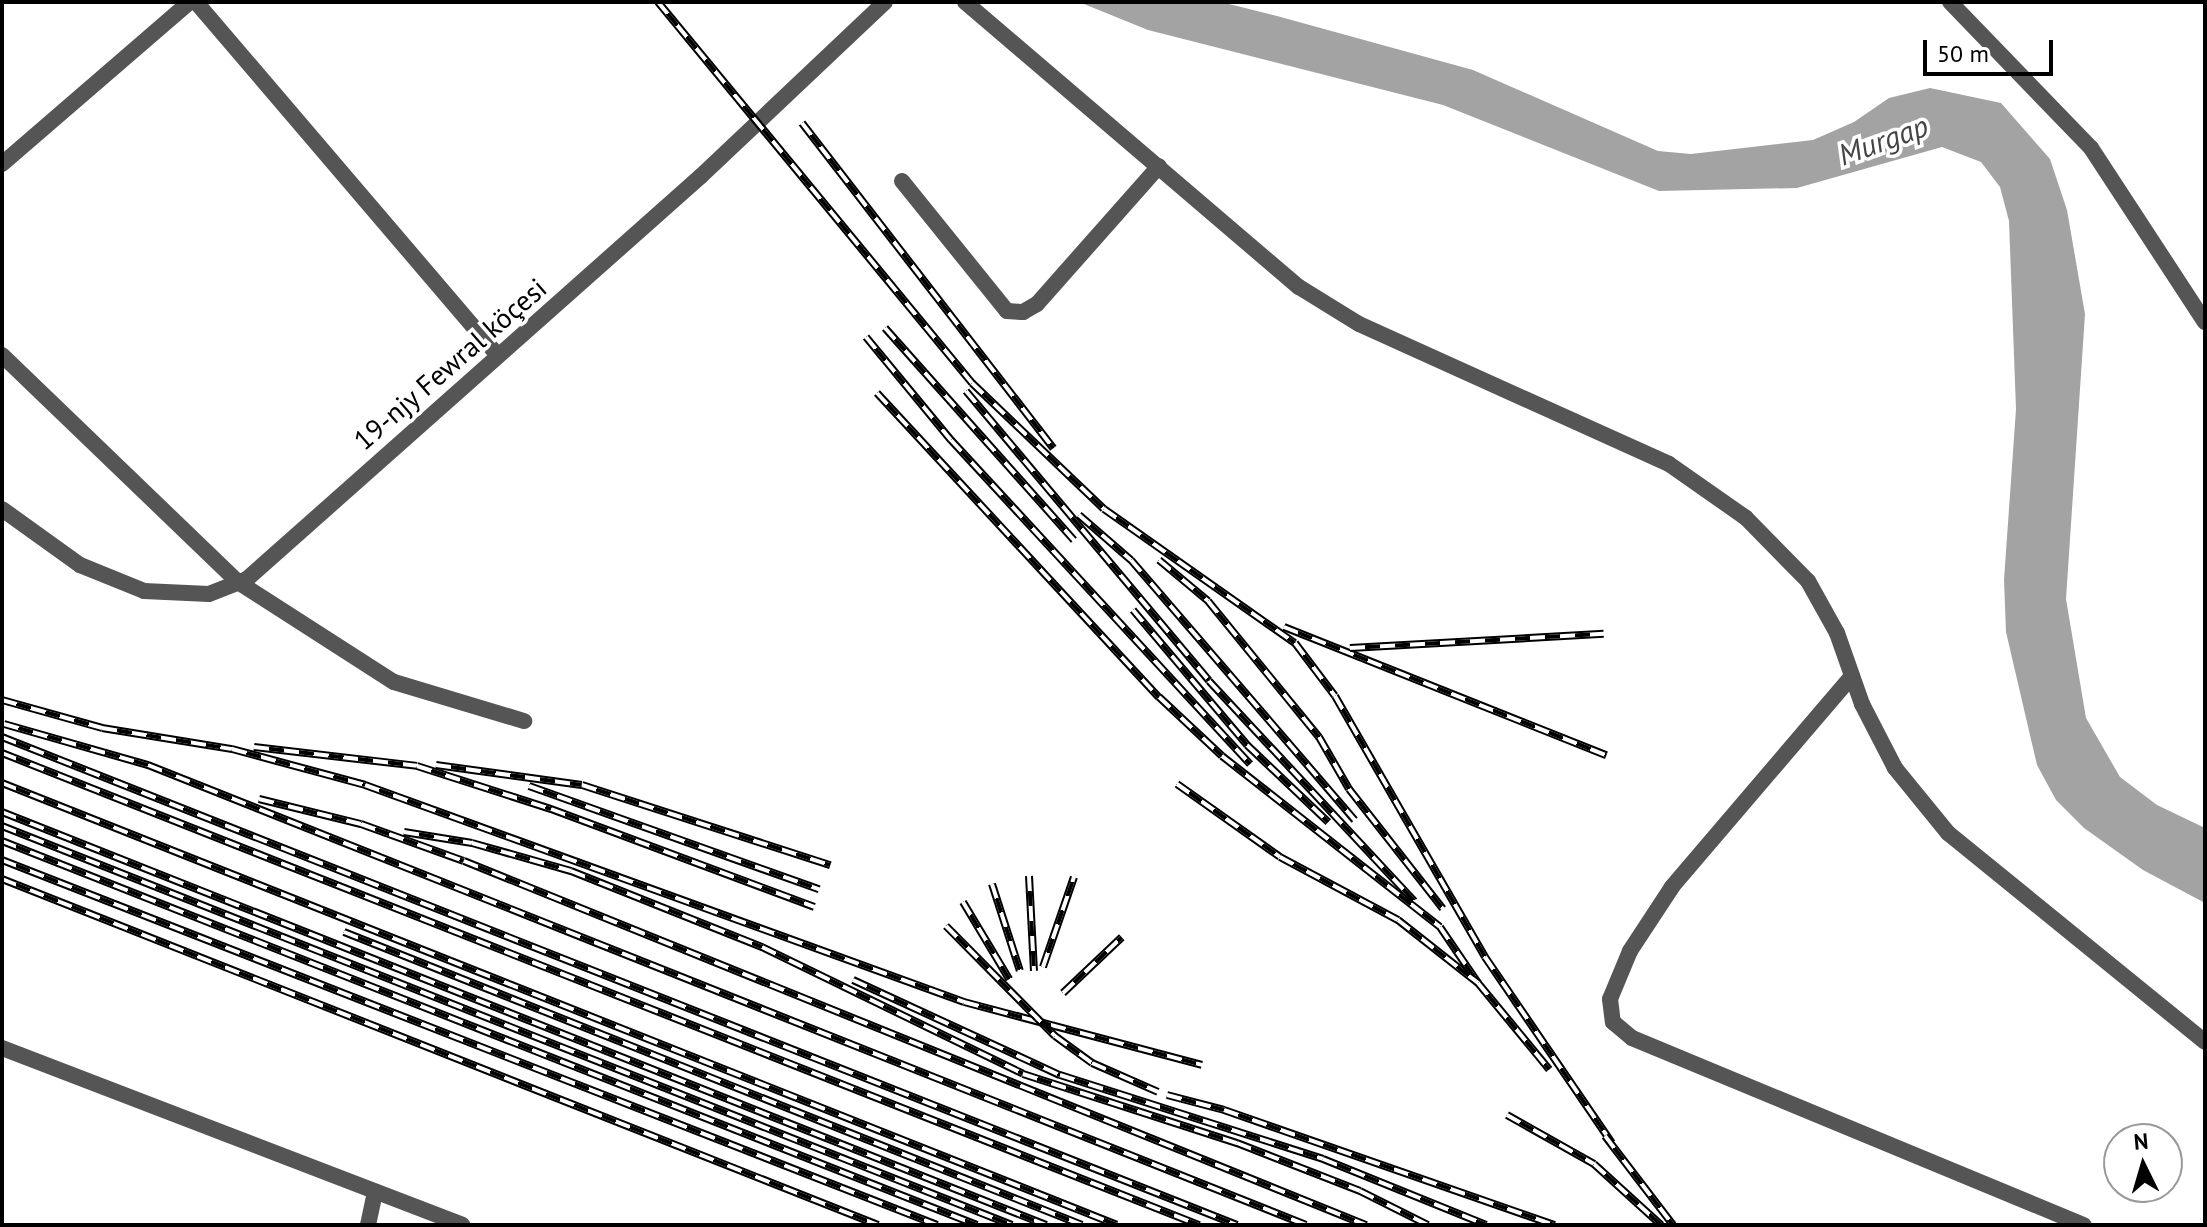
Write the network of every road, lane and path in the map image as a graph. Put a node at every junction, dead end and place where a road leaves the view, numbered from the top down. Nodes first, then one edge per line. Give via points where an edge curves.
1 (190, 2) edge
2 (196, 2) edge
3 (885, 2) edge
4 (965, 2) edge
5 (1950, 2) edge
6 (2, 164) edge
7 (1159, 166) junction
8 (902, 181) dead end
9 (2205, 322) edge
10 (2, 355) edge
11 (498, 356) junction
12 (2, 509) edge
13 (238, 582) junction
14 (1852, 676) junction
15 (524, 721) dead end
16 (2205, 1042) edge
17 (2, 1048) edge
18 (375, 1193) junction
19 (368, 1225) edge
20 (462, 1225) edge
21 (2084, 1225) edge

1 - 6 street
2 - 11 street
3 - 11 street, 19-njy Fewral köçesi via 701,176
4 - 7 street
5 - 9 street via 2091,148
7 - 8 street via 1037,304 1023,312 1007,311
7 - 14 street via 1299,287 1359,324 1669,464 1746,518 1808,581 1837,633
10 - 13 street
11 - 13 street, 19-njy Fewral köçesi
12 - 13 street, 19-njy Fewral köçesi via 80,565 144,591 209,594
13 - 15 street via 394,682
14 - 16 street via 1895,768 1948,833
14 - 21 street via 1672,887 1630,951 1610,999 1613,1022 1632,1038
17 - 18 street
18 - 19 street
18 - 20 street

